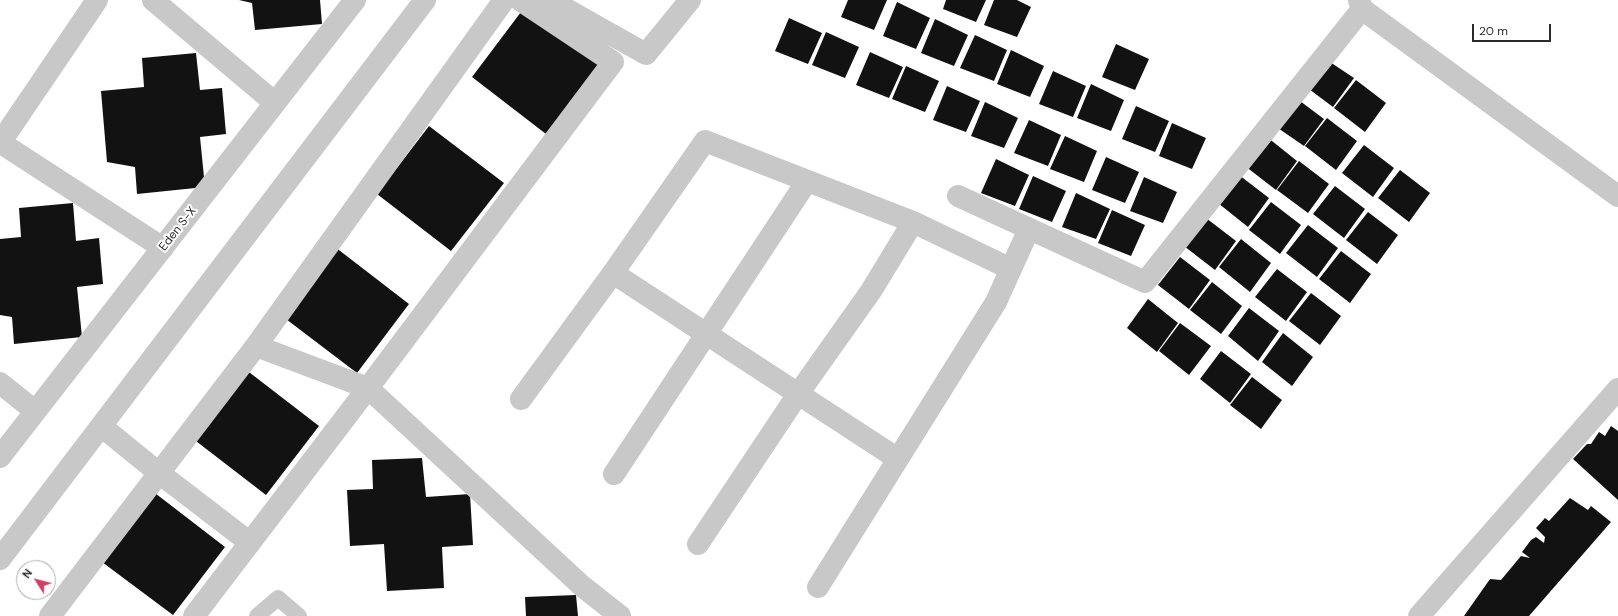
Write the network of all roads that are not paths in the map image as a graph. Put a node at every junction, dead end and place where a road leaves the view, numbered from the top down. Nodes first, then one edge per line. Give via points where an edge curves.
1 (97, 0) edge
2 (153, 0) edge
3 (355, 0) edge
4 (425, 0) edge
5 (504, 0) edge
6 (520, 0) edge
7 (550, 0) edge
8 (690, 0) edge
9 (1360, 4) edge
10 (275, 103) junction
11 (0, 143) edge
12 (807, 181) junction
13 (958, 196) dead end
14 (1618, 196) edge
15 (913, 222) junction
16 (1029, 229) junction
17 (163, 248) junction
18 (1011, 269) junction
19 (613, 273) junction
20 (707, 334) junction
21 (256, 346) junction
22 (0, 382) edge
23 (368, 388) junction
24 (1618, 389) edge
25 (798, 394) junction
26 (521, 399) dead end
27 (35, 411) junction
28 (101, 426) junction
29 (0, 457) edge
30 (898, 459) junction
31 (159, 473) junction
32 (614, 474) dead end
33 (249, 542) junction
34 (698, 544) dead end
35 (0, 559) edge
36 (818, 587) dead end
37 (50, 616) edge
38 (194, 616) edge
39 (257, 616) edge
40 (299, 616) edge
41 (620, 616) edge
42 (1419, 616) edge

1 - 11 street
2 - 10 street
3 - 10 street, Eden S-X
4 - 28 street
5 - 21 street
6 - 23 street via 613,62
7 - 8 street via 646,54
9 - 14 street
9 - 16 street via 1145,282
10 - 17 street, Eden S-X
11 - 17 street
12 - 15 street
12 - 19 street via 705,141
12 - 20 street
13 - 16 street
15 - 18 street
15 - 25 street via 871,290
16 - 18 street
17 - 27 street, Eden S-X
18 - 30 street via 996,302
19 - 20 street
19 - 26 street
20 - 25 street
20 - 32 street
21 - 23 street
21 - 31 street
22 - 27 street
23 - 33 street
23 - 41 street via 582,586
24 - 42 street
25 - 30 street
25 - 34 street
27 - 29 street, Eden S-X
28 - 31 street
28 - 35 street
30 - 36 street
31 - 33 street
31 - 37 street
33 - 38 street
39 - 40 lane via 278,598

